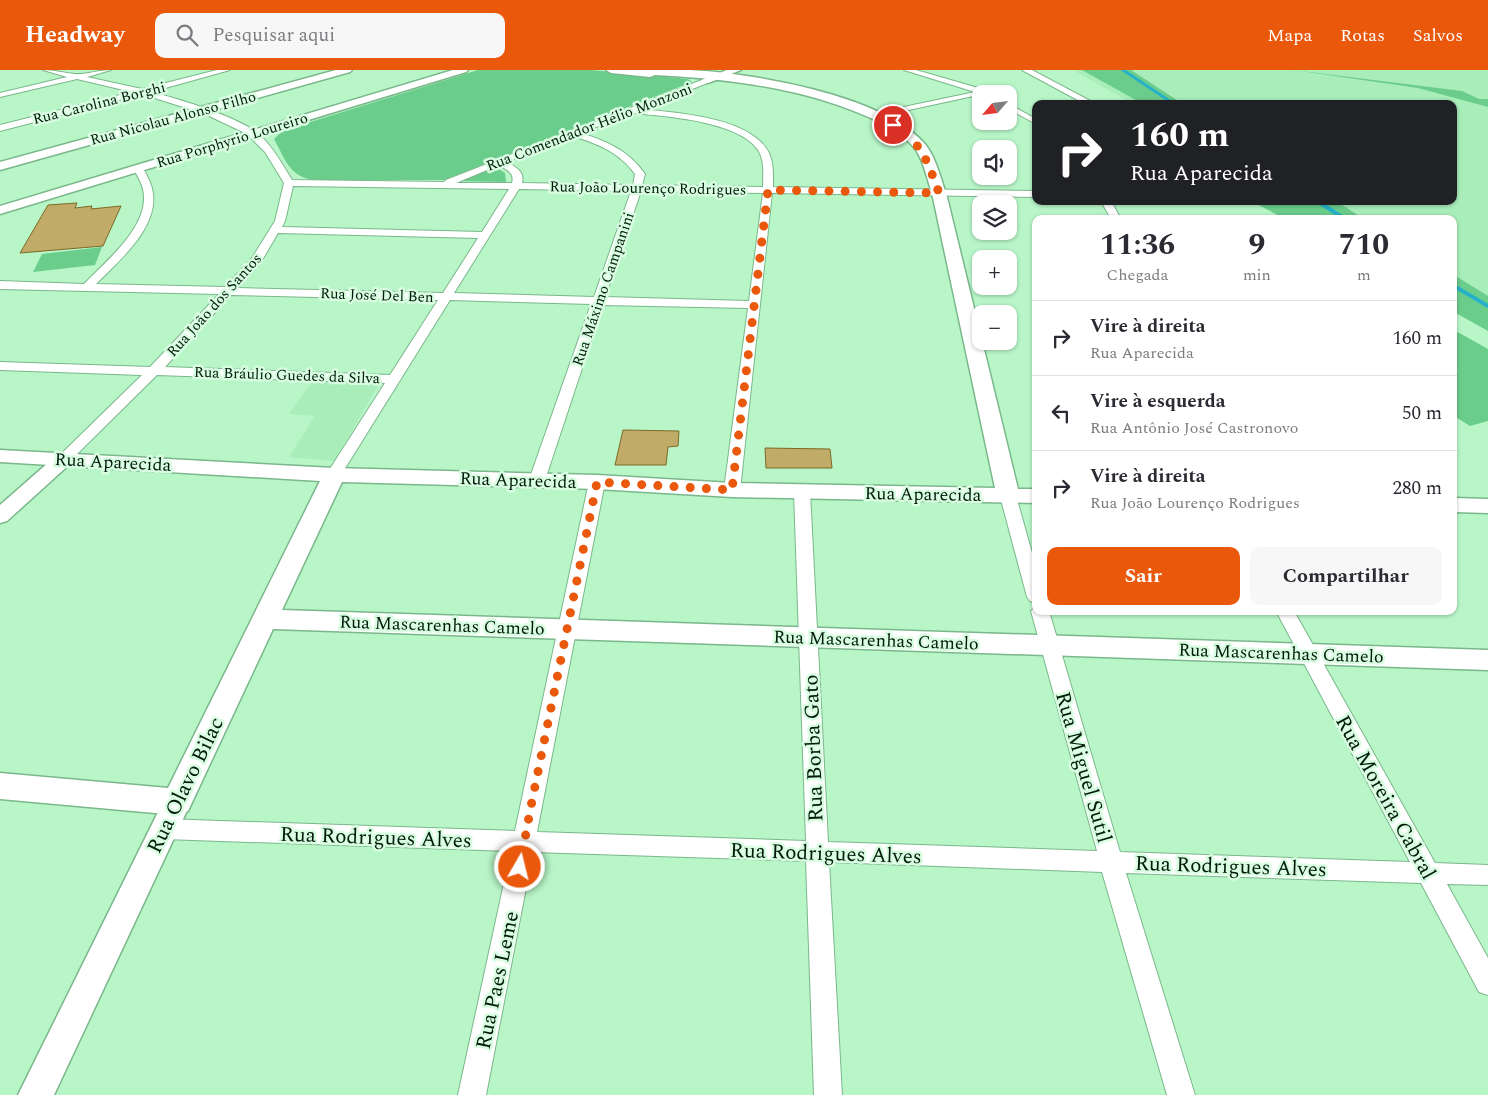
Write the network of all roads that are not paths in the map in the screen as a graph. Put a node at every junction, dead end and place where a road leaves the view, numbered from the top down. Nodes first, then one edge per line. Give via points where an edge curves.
1 (46, 70) edge
2 (107, 70) edge
3 (226, 70) edge
4 (347, 70) edge
5 (463, 70) edge
6 (611, 70) edge
7 (634, 70) edge
8 (908, 70) edge
9 (1026, 70) edge
10 (732, 74) edge
11 (76, 77) junction
12 (707, 80) junction
13 (770, 85) junction
14 (972, 89) edge
15 (140, 92) junction
16 (0, 95) edge
17 (972, 96) edge
18 (1084, 100) edge
19 (203, 110) junction
20 (631, 110) junction
21 (1018, 111) edge
22 (875, 116) junction
23 (1032, 120) edge
24 (0, 128) edge
25 (572, 133) junction
26 (252, 134) junction
27 (499, 161) junction
28 (0, 166) edge
29 (138, 168) junction
30 (289, 183) junction
31 (442, 185) junction
32 (516, 186) junction
33 (637, 188) junction
34 (768, 190) junction
35 (939, 193) junction
36 (1032, 194) edge
37 (0, 210) edge
38 (276, 230) junction
39 (485, 235) junction
40 (0, 285) edge
41 (87, 286) junction
42 (228, 290) junction
43 (447, 296) junction
44 (598, 300) junction
45 (755, 305) junction
46 (0, 366) edge
47 (154, 371) junction
48 (394, 379) junction
49 (0, 456) edge
50 (64, 459) junction
51 (334, 475) junction
52 (537, 480) junction
53 (597, 482) junction
54 (732, 490) junction
55 (802, 492) junction
56 (1008, 496) junction
57 (1032, 496) edge
58 (1457, 505) edge
59 (1488, 506) edge
60 (0, 516) edge
61 (1032, 583) edge
62 (1041, 615) edge
63 (1287, 615) edge
64 (265, 619) junction
65 (567, 630) junction
66 (808, 638) junction
67 (1050, 646) junction
68 (1308, 654) junction
69 (1488, 660) edge
70 (0, 786) edge
71 (177, 802) junction
72 (164, 829) junction
73 (524, 842) junction
74 (818, 852) junction
75 (1111, 862) junction
76 (1428, 873) junction
77 (1488, 875) edge
78 (1488, 982) edge
79 (36, 1095) edge
80 (472, 1095) edge
81 (828, 1095) edge
82 (1182, 1095) edge

1 - 11 street
2 - 11 street
3 - 15 street, Rua Carolina Borghi
4 - 19 street, Rua Nicolau Alonso Filho
5 - 26 street, Rua Porphyrio Loureiro
6 - 12 main road
7 - 10 main road
8 - 14 street
9 - 18 street
10 - 12 street, Rua Comendador Hélio Monzoni
10 - 13 main road
11 - 15 street
11 - 16 street
12 - 13 main road
12 - 20 street, Rua Comendador Hélio Monzoni
13 - 22 main road via 833,100
15 - 19 street
15 - 24 street, Rua Carolina Borghi
17 - 22 street
19 - 26 street
19 - 28 street, Rua Nicolau Alonso Filho
20 - 25 street, Rua Comendador Hélio Monzoni
20 - 34 street via 689,118 741,132 760,146 766,158
21 - 23 street
22 - 35 main road via 902,131 920,147
25 - 27 street, Rua Comendador Hélio Monzoni
25 - 33 street, Rua Máximo Campanini via 630,158 640,174
26 - 29 street, Rua Porphyrio Loureiro
26 - 30 street
27 - 31 street, Rua Comendador Hélio Monzoni
27 - 32 street via 515,171
29 - 37 street, Rua Porphyrio Loureiro
29 - 41 street via 147,186 149,200 142,223 127,246
30 - 31 street, Rua João Lourenço Rodrigues
30 - 38 street, Rua João dos Santos
31 - 32 street, Rua João Lourenço Rodrigues
32 - 33 street, Rua João Lourenço Rodrigues
32 - 39 street
33 - 34 street, Rua João Lourenço Rodrigues
33 - 44 street, Rua Máximo Campanini
34 - 35 street, Rua João Lourenço Rodrigues
34 - 45 street
35 - 36 street, Rua João Lourenço Rodrigues
35 - 56 main road
38 - 39 street
38 - 42 street, Rua João dos Santos via 257,260
39 - 43 street
40 - 41 street, Rua José Del Ben
41 - 42 street, Rua José Del Ben
42 - 43 street, Rua José Del Ben
42 - 47 street, Rua João dos Santos
43 - 44 street, Rua José Del Ben
43 - 48 street
44 - 45 street, Rua José Del Ben
44 - 52 street, Rua Máximo Campanini
45 - 54 street
46 - 47 street, Rua Bráulio Guedes da Silva
47 - 48 street, Rua Bráulio Guedes da Silva
47 - 50 street, Rua João dos Santos
48 - 51 street
49 - 50 main road, Rua Aparecida
50 - 51 main road, Rua Aparecida
50 - 60 street
51 - 52 main road, Rua Aparecida
51 - 64 main road, Rua Olavo Bilac
52 - 53 main road, Rua Aparecida
53 - 54 main road, Rua Aparecida
53 - 65 street, Rua Paes Leme
54 - 55 main road, Rua Aparecida
55 - 56 main road, Rua Aparecida
55 - 66 street, Rua Borba Gato
56 - 57 main road, Rua Aparecida
56 - 61 street
58 - 59 main road
62 - 67 street, Rua Miguel Sutil
63 - 68 street, Rua Moreira Cabral
64 - 65 main road, Rua Mascarenhas Camelo
64 - 71 main road, Rua Olavo Bilac
65 - 66 main road, Rua Mascarenhas Camelo
65 - 73 street, Rua Paes Leme
66 - 67 main road, Rua Mascarenhas Camelo
66 - 74 street, Rua Borba Gato
67 - 68 main road, Rua Mascarenhas Camelo
67 - 75 street, Rua Miguel Sutil
68 - 69 main road, Rua Mascarenhas Camelo
68 - 76 street, Rua Moreira Cabral
70 - 71 main road
71 - 72 street, Rua Olavo Bilac
72 - 73 street, Rua Rodrigues Alves
72 - 79 street, Rua Olavo Bilac
73 - 74 street, Rua Rodrigues Alves
73 - 80 street, Rua Paes Leme
74 - 75 street, Rua Rodrigues Alves
74 - 81 street, Rua Borba Gato
75 - 76 street, Rua Rodrigues Alves
75 - 82 street, Rua Miguel Sutil
76 - 77 street, Rua Rodrigues Alves
76 - 78 street, Rua Moreira Cabral

